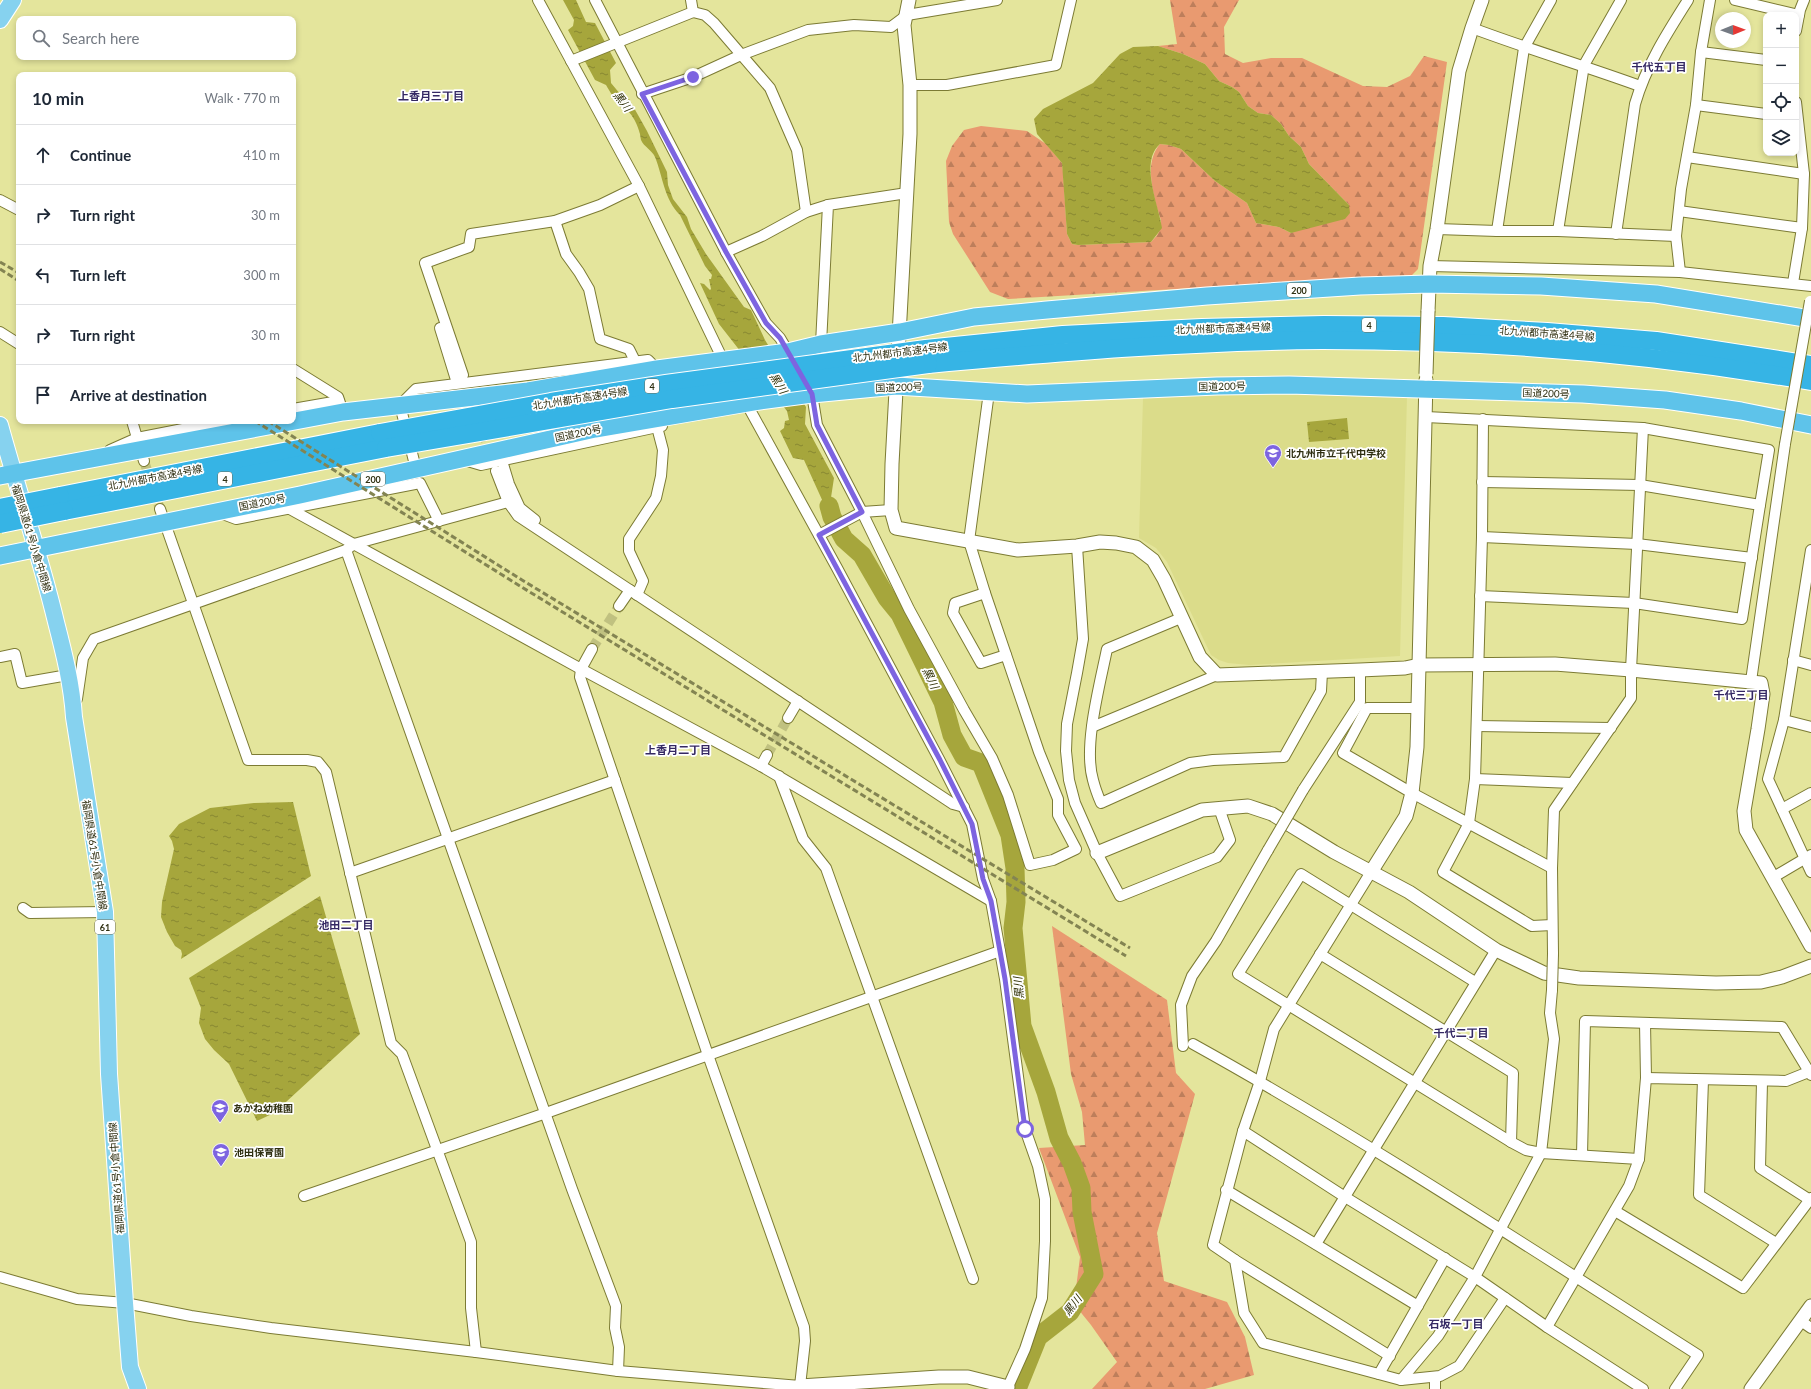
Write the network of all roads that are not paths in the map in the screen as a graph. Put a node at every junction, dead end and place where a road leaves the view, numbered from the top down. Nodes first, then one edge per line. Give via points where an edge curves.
1 (13, 0) edge
2 (538, 0) edge
3 (595, 0) edge
4 (691, 0) edge
5 (909, 0) edge
6 (995, 0) edge
7 (1071, 0) edge
8 (1482, 0) edge
9 (1551, 0) edge
10 (1621, 0) edge
11 (1688, 0) edge
12 (1710, 0) edge
13 (1735, 0) edge
14 (1804, 0) edge
15 (693, 12) junction
16 (1786, 12) edge
17 (907, 15) junction
18 (1799, 15) edge
19 (0, 20) edge
20 (1472, 28) junction
21 (616, 44) junction
22 (1524, 48) junction
23 (1701, 52) junction
24 (741, 54) junction
25 (1763, 60) edge
26 (572, 61) junction
27 (1584, 65) junction
28 (910, 86) junction
29 (1640, 86) junction
30 (642, 94) junction
31 (1696, 104) junction
32 (1763, 114) edge
33 (1797, 120) edge
34 (1687, 157) junction
35 (1804, 174) junction
36 (639, 186) junction
37 (907, 193) junction
38 (0, 200) edge
39 (828, 205) junction
40 (16, 208) edge
41 (1679, 211) junction
42 (806, 212) junction
43 (555, 221) junction
44 (1802, 228) junction
45 (1437, 229) junction
46 (1558, 230) junction
47 (1497, 231) junction
48 (1616, 234) junction
49 (1676, 236) junction
50 (726, 252) junction
51 (1430, 266) junction
52 (1680, 272) junction
53 (1793, 283) junction
54 (1429, 284) junction
55 (1811, 286) edge
56 (1811, 300) edge
57 (441, 310) junction
58 (1811, 319) edge
59 (0, 332) edge
60 (900, 332) junction
61 (16, 342) edge
62 (821, 344) junction
63 (785, 352) junction
64 (926, 356) junction
65 (727, 360) junction
66 (635, 361) junction
67 (1811, 365) edge
68 (658, 369) junction
69 (296, 370) edge
70 (460, 379) junction
71 (1811, 381) edge
72 (472, 382) junction
73 (1426, 382) junction
74 (896, 386) junction
75 (989, 392) junction
76 (809, 395) junction
77 (750, 403) junction
78 (400, 405) junction
79 (341, 407) junction
80 (296, 409) edge
81 (696, 412) junction
82 (296, 416) edge
83 (1426, 417) junction
84 (1483, 419) junction
85 (133, 424) edge
86 (215, 424) edge
87 (260, 424) edge
88 (0, 425) edge
89 (1811, 425) edge
90 (657, 427) junction
91 (1643, 428) junction
92 (140, 449) junction
93 (460, 459) junction
94 (502, 460) junction
95 (496, 471) dead end
96 (7, 475) edge
97 (418, 476) junction
98 (1482, 482) junction
99 (1640, 485) junction
100 (508, 502) junction
101 (62, 504) junction
102 (1760, 505) junction
103 (0, 508) edge
104 (290, 509) junction
105 (891, 510) junction
106 (217, 511) junction
107 (860, 514) junction
108 (162, 515) junction
109 (439, 521) junction
110 (0, 524) edge
111 (821, 534) junction
112 (1482, 537) junction
113 (556, 541) junction
114 (969, 541) junction
115 (1637, 544) junction
116 (1077, 546) junction
117 (350, 547) junction
118 (36, 548) junction
119 (1811, 550) edge
120 (0, 556) edge
121 (1752, 558) junction
122 (633, 592) junction
123 (984, 593) junction
124 (1480, 596) junction
125 (1634, 603) junction
126 (194, 604) junction
127 (1806, 605) edge
128 (619, 606) tunnel mouth
129 (1181, 618) junction
130 (592, 649) tunnel mouth
131 (1006, 655) junction
132 (0, 657) edge
133 (1793, 660) junction
134 (1478, 664) junction
135 (1419, 665) junction
136 (1811, 665) edge
137 (581, 669) junction
138 (1360, 670) junction
139 (1631, 670) junction
140 (1322, 672) junction
141 (68, 675) junction
142 (1217, 675) junction
143 (1751, 681) junction
144 (798, 701) junction
145 (1418, 708) junction
146 (74, 717) junction
147 (788, 718) tunnel mouth
148 (1784, 720) junction
149 (1477, 726) junction
150 (1092, 727) junction
151 (1811, 727) edge
152 (1611, 728) junction
153 (767, 754) tunnel mouth
154 (761, 766) junction
155 (779, 776) junction
156 (1475, 779) junction
157 (615, 780) junction
158 (1572, 783) junction
159 (1412, 793) junction
160 (1811, 793) edge
161 (964, 807) junction
162 (1219, 808) junction
163 (1782, 809) junction
164 (1469, 823) junction
165 (449, 838) junction
166 (1097, 852) junction
167 (1808, 857) edge
168 (1552, 868) junction
169 (1371, 872) junction
170 (1811, 872) edge
171 (350, 873) junction
172 (1772, 878) junction
173 (991, 901) junction
174 (1351, 905) junction
175 (23, 908) dead end
176 (105, 912) junction
177 (1552, 925) junction
178 (1811, 946) edge
179 (1496, 950) junction
180 (1000, 951) junction
181 (1320, 954) junction
182 (1811, 966) edge
183 (1475, 982) junction
184 (873, 996) junction
185 (1288, 1005) junction
186 (1645, 1023) junction
187 (1445, 1032) junction
188 (1194, 1044) dead end
189 (1182, 1046) dead end
190 (708, 1055) junction
191 (1810, 1073) edge
192 (1646, 1078) junction
193 (1703, 1080) junction
194 (1260, 1081) junction
195 (1414, 1082) junction
196 (1762, 1082) junction
197 (546, 1113) junction
198 (1243, 1131) junction
199 (1511, 1142) junction
200 (1374, 1150) junction
201 (438, 1151) junction
202 (1541, 1153) junction
203 (1582, 1155) junction
204 (1639, 1159) junction
205 (1226, 1190) junction
206 (304, 1196) dead end
207 (1345, 1197) junction
208 (1811, 1199) edge
209 (1615, 1211) junction
210 (1501, 1228) junction
211 (1776, 1243) junction
212 (1316, 1244) junction
213 (1445, 1258) junction
214 (1235, 1260) junction
215 (1475, 1277) junction
216 (0, 1278) edge
217 (973, 1278) dead end
218 (1576, 1278) junction
219 (1504, 1298) junction
220 (125, 1303) junction
221 (1418, 1306) junction
222 (1811, 1306) edge
223 (1806, 1324) edge
224 (1547, 1327) junction
225 (476, 1352) junction
226 (1390, 1356) junction
227 (618, 1371) junction
228 (1379, 1374) junction
229 (1435, 1377) junction
230 (1401, 1380) junction
231 (800, 1386) junction
232 (783, 1387) edge
233 (1011, 1388) edge
234 (138, 1389) edge
235 (1435, 1389) edge
236 (1643, 1389) edge
237 (1676, 1389) edge
238 (1751, 1389) edge

1 - 19 main road
2 - 26 street
3 - 21 street
4 - 15 street
5 - 17 street
6 - 17 street
7 - 28 street via 1056,65 947,85
8 - 20 street
9 - 22 street
10 - 27 street
11 - 29 street via 1665,35
12 - 23 street
13 - 16 street
14 - 18 street
15 - 21 street
15 - 24 street via 705,15
17 - 24 street via 891,27 854,25 808,30
17 - 28 street via 904,25
20 - 22 street
20 - 45 street via 1459,71
21 - 26 street
21 - 30 street
22 - 27 street
22 - 47 street
23 - 25 street
23 - 31 street
24 - 30 street via 693,77
24 - 42 street via 770,88 797,150
26 - 36 street
27 - 29 street
27 - 46 street
28 - 37 street
29 - 48 street via 1635,104
30 - 50 street
31 - 32 street
31 - 34 street
33 - 35 street
34 - 35 street
34 - 41 street
35 - 44 street
36 - 43 street via 600,206
36 - 65 street
37 - 39 street
37 - 60 street
38 - 40 street
39 - 42 street
39 - 62 street
41 - 44 street
41 - 49 street
42 - 50 street
43 - 57 street via 471,234 469,247 425,262
43 - 66 street via 566,254 589,289 600,339 629,348
44 - 53 street
45 - 47 street
45 - 51 street
46 - 47 street
46 - 48 street
48 - 49 street
49 - 52 street
50 - 63 street via 766,323 780,338
51 - 52 street
51 - 54 street
52 - 53 street
53 - 55 street
54 - 58 highway, 200 via 1541,286 1656,294
54 - 60 highway, 200 via 1207,296 1046,310 974,317
54 - 73 street, bridge
56 - 143 street, bridge via 1785,444
57 - 70 street
57 - 72 street via 452,320
59 - 61 street
60 - 62 highway, 200
60 - 74 street
62 - 63 highway, 200
63 - 65 highway, 200
63 - 76 street
64 - 67 highway, 北九州都市高速4号線 / 4 via 1063,335 1324,325 1435,326 1656,341
64 - 71 highway, 北九州都市高速4号線 / 4 via 1324,340 1522,347 1645,356
64 - 101 highway, 北九州都市高速4号線 / 4, bridge via 666,384 551,402 383,441
65 - 68 highway, 200
65 - 77 street
66 - 68 street via 648,360
66 - 72 street
68 - 78 highway, 200 via 528,391
69 - 79 street via 338,397
70 - 72 street
70 - 78 street via 416,389
73 - 75 highway, 国道200号 / 200 via 1217,386 1027,394
73 - 83 street
73 - 89 highway, 国道200号 / 200 via 1665,400
74 - 75 highway, 国道200号 / 200
74 - 76 highway, 国道200号 / 200
74 - 105 street
75 - 114 street
76 - 77 highway, 国道200号 / 200
76 - 107 street via 817,425
77 - 81 highway, 国道200号 / 200
77 - 111 street
78 - 79 highway, 200
78 - 97 street
79 - 80 street
79 - 82 highway, 200
81 - 90 street via 683,422
81 - 93 highway, 国道200号 / 200 via 595,429
83 - 84 street
83 - 135 street
84 - 91 street
84 - 98 street
85 - 92 street
86 - 92 street
87 - 92 highway, 200
88 - 96 main road, 福岡県道61号小倉中間線 / 61
90 - 94 street
90 - 122 street via 663,450 656,498 629,539 629,551 643,581
91 - 99 street
91 - 102 street via 1769,450
92 - 96 highway, 200
93 - 94 street via 481,465
93 - 97 highway, 国道200号 / 200
94 - 113 street via 520,508 544,527
95 - 100 street
96 - 118 main road, 福岡県道61号小倉中間線 / 61
97 - 104 street
97 - 106 highway, 国道200号 / 200
97 - 109 street
98 - 99 street
98 - 112 street
99 - 102 street
99 - 115 street
100 - 109 street
100 - 113 street via 518,516
101 - 103 highway, 北九州都市高速4号線 / 4, bridge
101 - 110 highway, 北九州都市高速4号線 / 4, bridge
102 - 121 street
104 - 106 street via 236,519
104 - 117 street
105 - 107 street
105 - 114 street via 896,528
106 - 108 highway, 国道200号 / 200
107 - 111 street
107 - 131 street via 909,609 992,758 1008,795 1030,865 1053,860 1076,849 1058,815 1058,799
108 - 118 highway, 国道200号 / 200
108 - 126 street
109 - 117 street
111 - 161 street
112 - 115 street
112 - 124 street
113 - 122 street
114 - 116 street via 1018,550
114 - 123 street
115 - 121 street
115 - 125 street
116 - 129 street via 1100,542 1136,547 1153,560
116 - 166 street via 1083,639 1066,724 1066,751 1075,803
117 - 126 street
117 - 137 street
117 - 165 street
118 - 120 highway, 国道200号 / 200
118 - 141 main road, 福岡県道61号小倉中間線 / 61 via 53,607
119 - 127 street
121 - 125 street via 1742,619
122 - 128 street
122 - 144 street
123 - 131 street
123 - 131 street via 955,603 953,613 980,663
124 - 125 street
124 - 134 street
125 - 139 street
126 - 146 street via 94,639 83,658
126 - 171 street via 248,760 318,762 326,772
127 - 133 street
129 - 142 street via 1200,657
129 - 150 street via 1107,649
130 - 137 street
132 - 141 street via 15,654 22,683
133 - 136 street
133 - 148 street
134 - 135 street
134 - 139 street via 1555,664
134 - 149 street
135 - 138 street
135 - 145 street
137 - 154 street
137 - 157 street via 580,677
138 - 140 street
138 - 189 street, bridge via 1360,702 1304,790 1216,941 1192,976 1181,1004
139 - 143 street
139 - 152 street via 1631,698
140 - 142 street
140 - 150 street via 1321,690 1284,756 1190,763 1101,803 1092,779
141 - 146 main road, 福岡県道61号小倉中間線 / 61
142 - 150 street
143 - 172 street via 1761,683 1763,694 1744,810 1746,830
144 - 147 street
144 - 161 street via 953,804
145 - 159 street via 1418,747
145 - 159 street via 1367,708 1343,753
146 - 176 main road, 福岡県道61号小倉中間線 / 61
148 - 151 street
148 - 163 street via 1768,779
149 - 152 street
149 - 156 street
152 - 158 street
153 - 154 street
154 - 155 street
155 - 173 street
155 - 184 street via 803,839 826,868
156 - 158 street
156 - 164 street
157 - 165 street
157 - 190 street
158 - 168 street via 1554,810
159 - 164 street
159 - 169 street via 1406,816
160 - 163 street
161 - 173 street via 972,824 983,879
162 - 166 street via 1202,810
162 - 166 street via 1230,840 1217,857 1120,896
162 - 169 street via 1248,806 1272,814
163 - 167 street
164 - 168 street
164 - 177 street via 1443,872 1532,926
165 - 171 street
165 - 197 street
167 - 170 street
167 - 172 street
168 - 177 street
169 - 174 street
169 - 179 street via 1409,892
171 - 201 street via 391,1043 402,1054
172 - 178 street
173 - 180 street
174 - 181 street
174 - 183 street
174 - 185 street via 1301,874 1271,921 1238,974
175 - 176 street via 30,913
176 - 220 main road, 福岡県道61号小倉中間線 / 61 via 109,1074
177 - 202 street, bridge via 1550,1013 1554,1039
179 - 182 street via 1544,973 1579,978 1761,982
179 - 183 street
180 - 184 street
180 - 233 street via 1025,1129 1038,1166 1045,1199 1042,1298
181 - 185 street
181 - 187 street
183 - 187 street
184 - 190 street
184 - 217 street
185 - 194 street via 1274,1029
185 - 195 street
186 - 191 street via 1782,1027
186 - 192 street
186 - 203 street via 1585,1021
187 - 195 street
187 - 199 street via 1513,1073
188 - 194 street
190 - 197 street
190 - 231 street via 804,1327
191 - 196 street via 1786,1081
192 - 193 street
192 - 204 street
193 - 196 street
193 - 211 street via 1699,1195
194 - 198 street
194 - 200 street
195 - 199 street
195 - 200 street
196 - 208 street via 1760,1168
197 - 201 street
197 - 227 street via 616,1306
198 - 205 street
198 - 207 street
199 - 202 street via 1526,1150
200 - 207 street
200 - 210 street
201 - 206 street
201 - 225 street via 471,1242 471,1308
202 - 203 street
202 - 210 street
203 - 204 street
204 - 209 street via 1629,1186
205 - 212 street
205 - 214 street via 1213,1245
207 - 212 street
207 - 213 street
208 - 211 street
209 - 211 street via 1743,1288
209 - 218 street
210 - 215 street
210 - 218 street
212 - 221 street
213 - 215 street
213 - 221 street
214 - 226 street
214 - 228 street via 1244,1313 1263,1343
215 - 219 street
215 - 230 street via 1438,1336
216 - 220 street via 77,1299
218 - 224 street
218 - 237 street via 1698,1355
219 - 224 street
219 - 229 street via 1459,1366
220 - 225 street via 271,1328
220 - 234 main road, 福岡県道61号小倉中間線 / 61 via 130,1367
221 - 226 street
222 - 223 street
223 - 238 street
224 - 236 street
225 - 227 street
226 - 228 street
227 - 232 street
228 - 230 street
229 - 230 street
229 - 235 street
231 - 232 street
231 - 233 street via 968,1377

